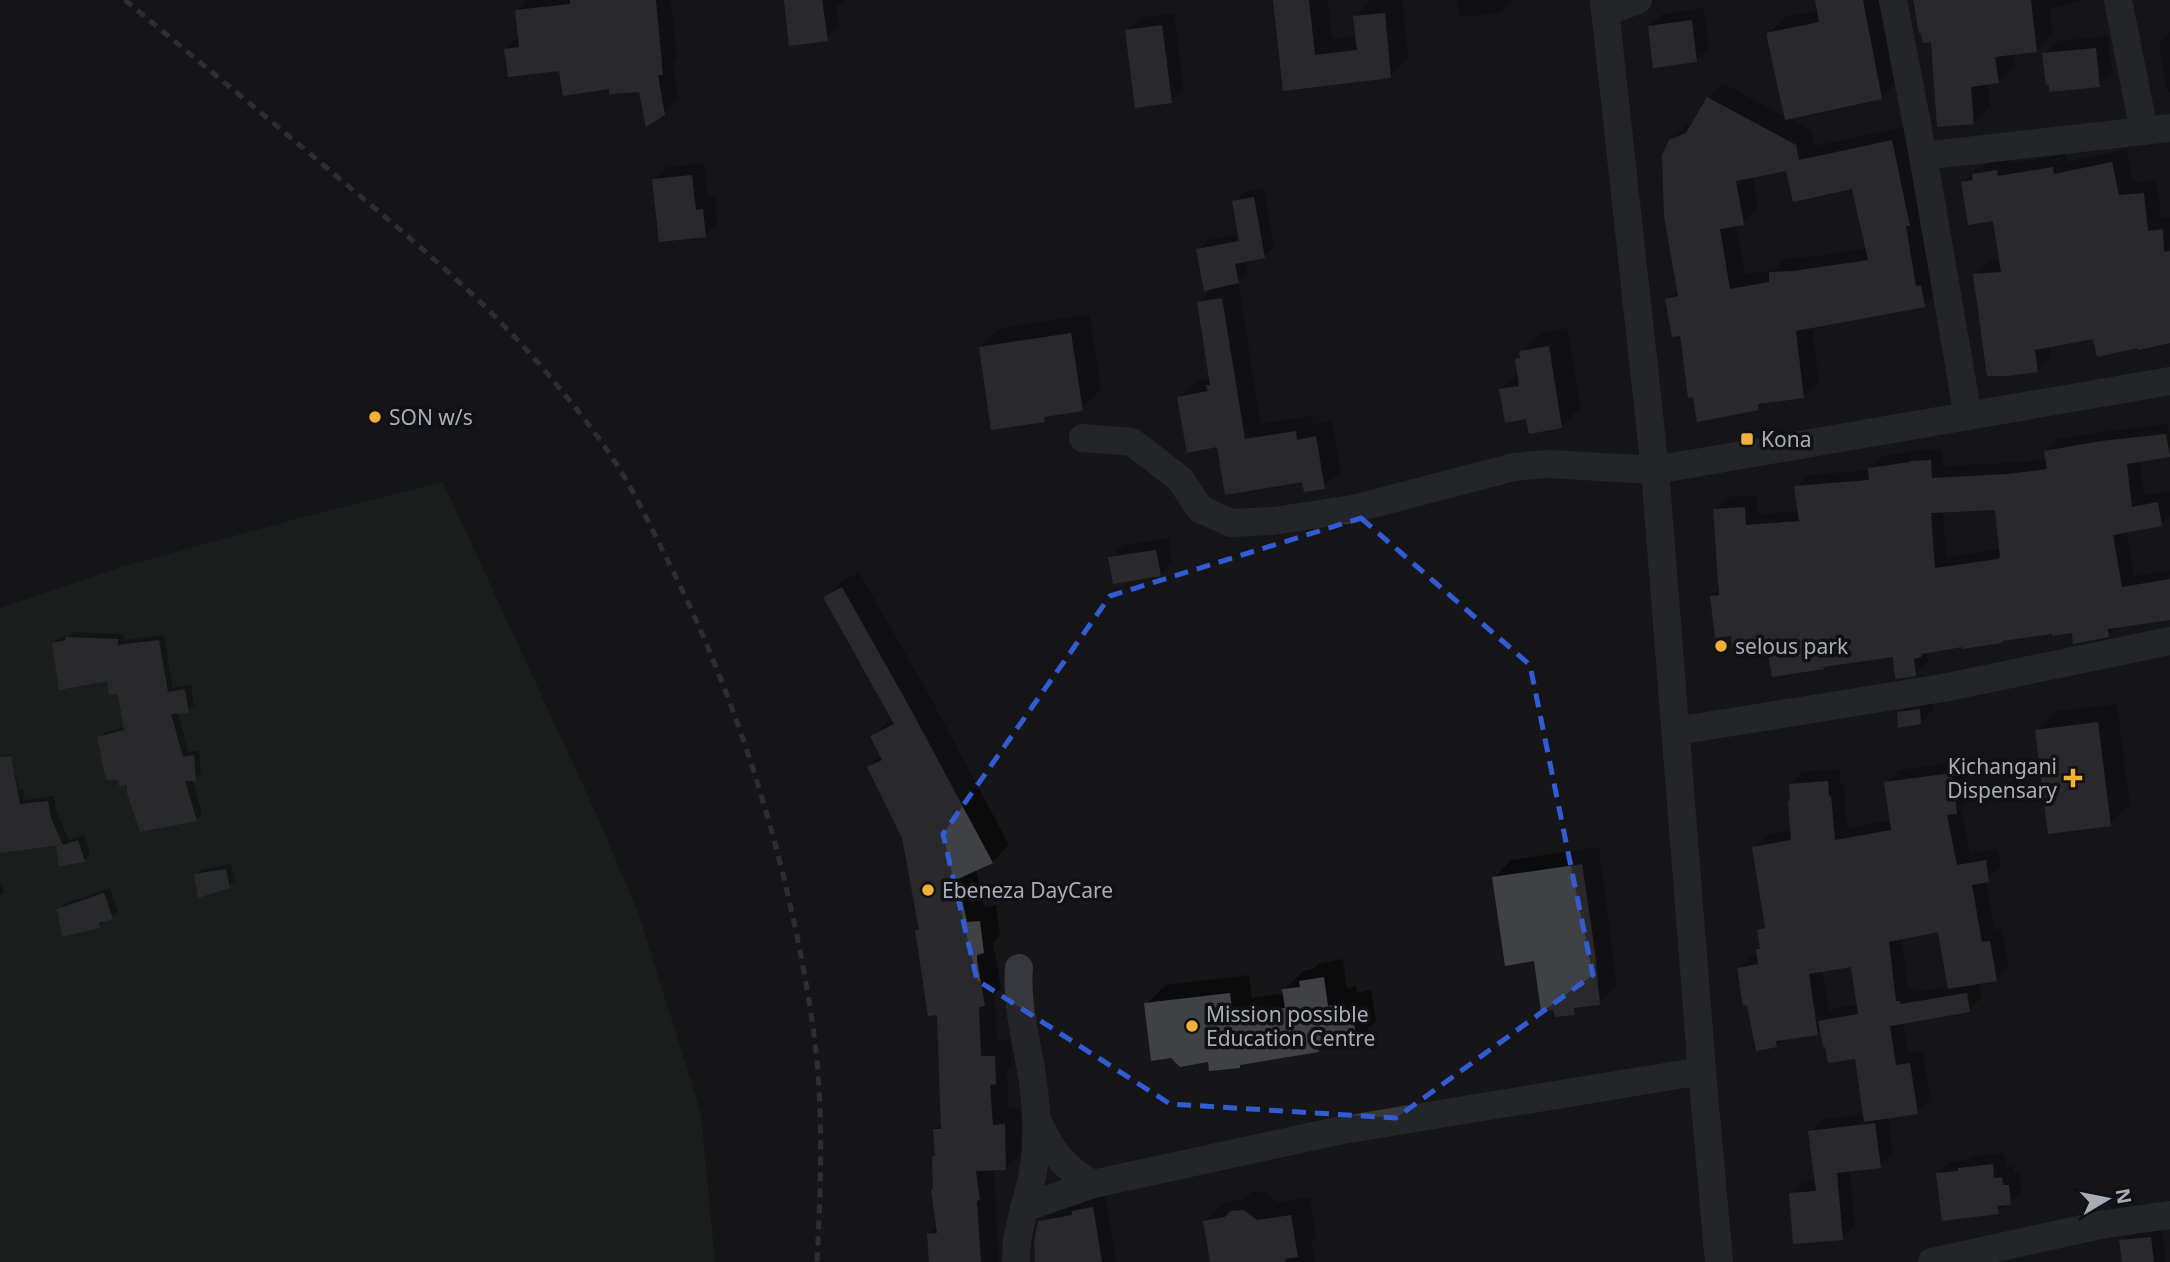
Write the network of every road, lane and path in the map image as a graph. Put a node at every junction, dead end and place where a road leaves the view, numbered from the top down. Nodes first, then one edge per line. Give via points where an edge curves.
1 (1638, 0) edge
2 (1893, 0) edge
3 (2118, 0) edge
4 (1605, 6) edge
5 (2157, 130) edge
6 (1923, 156) junction
7 (2170, 381) edge
8 (1968, 416) junction
9 (1083, 438) dead end
10 (1655, 470) junction
11 (2170, 641) edge
12 (1676, 731) junction
13 (1019, 968) dead end
14 (1702, 1070) junction
15 (1037, 1120) junction
16 (1094, 1184) junction
17 (1024, 1208) junction
18 (2170, 1214) edge
19 (1016, 1262) edge
20 (1719, 1262) edge
21 (1932, 1262) edge

1 - 4 street
2 - 6 street
3 - 5 street
4 - 10 street
5 - 6 street
6 - 8 street
7 - 8 street
8 - 10 street
9 - 10 street via 1132,442 1180,478 1200,509 1231,523 1353,509 1514,467 1548,464
10 - 12 street
11 - 12 street via 1943,688
12 - 14 street
13 - 15 street via 1017,990
14 - 16 street via 1337,1131
14 - 20 street
15 - 16 street via 1060,1159
15 - 17 street via 1032,1182
16 - 17 street
17 - 19 street
18 - 21 street

